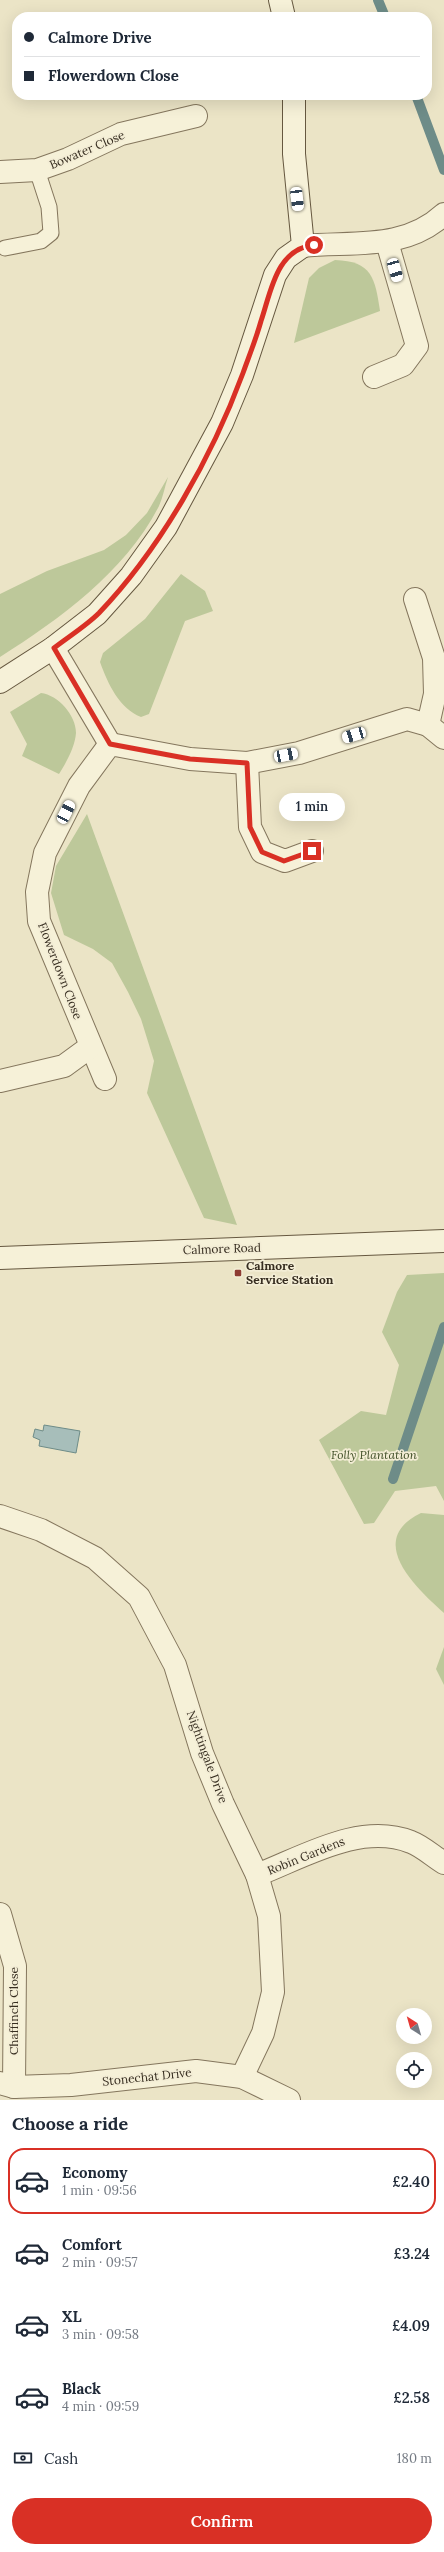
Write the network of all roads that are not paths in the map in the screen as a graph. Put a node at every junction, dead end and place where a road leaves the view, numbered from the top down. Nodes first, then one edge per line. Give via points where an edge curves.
1 (280, 0) edge
2 (283, 12) edge
3 (294, 100) edge
4 (196, 116) dead end
5 (37, 170) junction
6 (0, 172) edge
7 (444, 214) edge
8 (387, 242) junction
9 (303, 246) junction
10 (5, 248) dead end
11 (374, 377) dead end
12 (415, 599) dead end
13 (54, 648) junction
14 (0, 682) edge
15 (436, 732) edge
16 (110, 744) junction
17 (247, 763) junction
18 (312, 851) dead end
19 (90, 1047) junction
20 (105, 1079) dead end
21 (0, 1081) edge
22 (444, 1241) edge
23 (0, 1258) edge
24 (0, 1516) edge
25 (444, 1863) edge
26 (257, 1875) junction
27 (0, 1914) edge
28 (242, 2076) junction
29 (7, 2085) edge
30 (290, 2100) edge

1 - 2 street
3 - 9 street via 295,161
4 - 5 street, Bowater Close via 121,134 68,159
5 - 6 street, Bowater Close
5 - 10 lane via 49,207 51,233 41,241
7 - 8 street via 413,234
8 - 9 street
8 - 11 street via 417,346 403,365
9 - 13 street via 286,258 275,275 242,375 222,423 166,527 132,576 97,614
12 - 15 street via 434,658
13 - 14 street
13 - 16 street
15 - 17 street via 407,719 299,753
16 - 17 street via 190,759
16 - 19 street, Flowerdown Close via 79,786 45,853 37,892 39,921
17 - 18 street via 250,827 262,852 284,861
19 - 20 street, Flowerdown Close
19 - 21 street via 64,1066
22 - 23 street, Calmore Road
24 - 26 street, Nightingale Drive via 41,1530 95,1558 139,1597 175,1665 202,1753
25 - 26 street, Robin Gardens via 412,1842 381,1836 352,1837
26 - 28 street, Nightingale Drive via 269,1916 273,1992 263,2033
27 - 29 street, Chaffinch Close via 15,1966
28 - 29 street, Stonechat Drive via 196,2071 71,2085
28 - 30 street, Stonechat Drive

